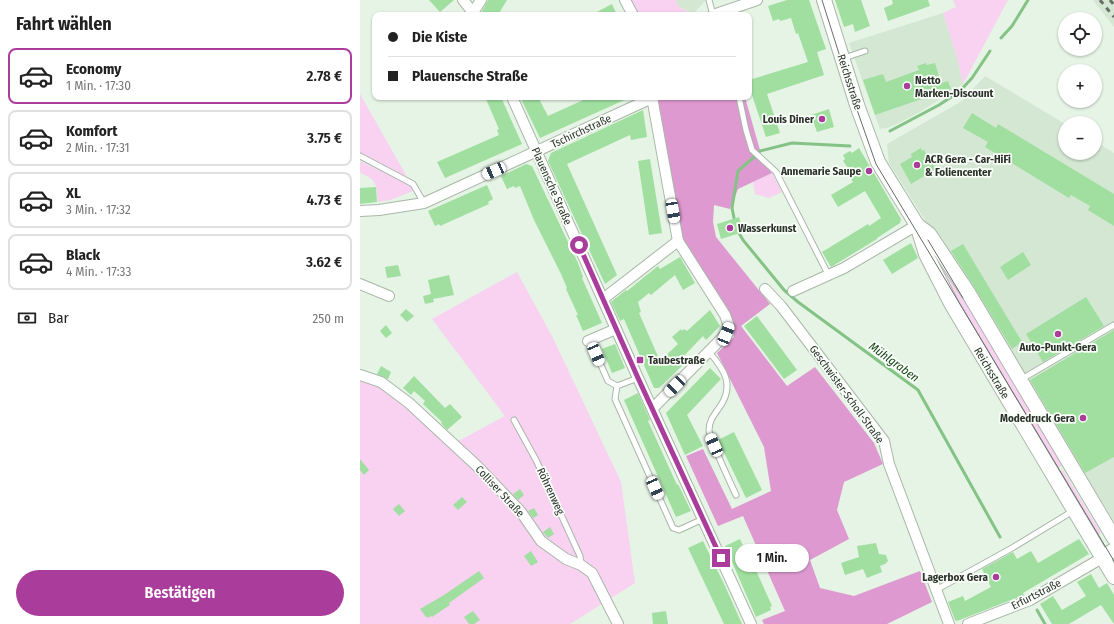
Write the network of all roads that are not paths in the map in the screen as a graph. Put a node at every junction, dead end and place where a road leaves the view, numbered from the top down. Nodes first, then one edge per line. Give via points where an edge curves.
1 (464, 0) edge
2 (481, 0) edge
3 (625, 0) edge
4 (709, 0) edge
5 (757, 0) edge
6 (824, 0) edge
7 (473, 12) edge
8 (475, 12) edge
9 (631, 12) edge
10 (712, 12) edge
11 (722, 12) edge
12 (865, 51) dead end
13 (843, 59) junction
14 (513, 100) edge
15 (648, 100) edge
16 (652, 100) edge
17 (740, 100) edge
18 (536, 151) junction
19 (360, 156) edge
20 (424, 203) junction
21 (360, 211) edge
22 (917, 225) junction
23 (678, 241) junction
24 (828, 274) junction
25 (360, 284) edge
26 (765, 289) dead end
27 (793, 291) dead end
28 (389, 296) dead end
29 (603, 298) junction
30 (1114, 325) edge
31 (616, 329) junction
32 (588, 341) dead end
33 (709, 352) junction
34 (596, 354) dead end
35 (360, 375) edge
36 (638, 378) junction
37 (1020, 380) junction
38 (617, 386) junction
39 (653, 408) junction
40 (514, 420) dead end
41 (736, 495) dead end
42 (1073, 510) junction
43 (703, 519) junction
44 (1114, 538) edge
45 (1114, 550) edge
46 (1102, 558) junction
47 (581, 565) junction
48 (1114, 578) edge
49 (936, 590) junction
50 (618, 624) edge
51 (751, 624) edge
52 (949, 624) edge
53 (968, 624) edge

1 - 7 street
2 - 8 street
3 - 9 street
4 - 10 lane
5 - 11 street
6 - 13 main road, Reichsstraße
12 - 13 lane
13 - 22 main road, Reichsstraße via 878,162
14 - 18 street, Plauensche Straße
15 - 18 street, Tschirchstraße
16 - 23 street
17 - 24 lane via 752,150 776,172
18 - 20 street, Tschirchstraße
18 - 29 street, Plauensche Straße
19 - 20 lane via 413,184
20 - 21 street, Tschirchstraße
22 - 24 street via 844,268
22 - 37 main road, Reichsstraße via 930,234
22 - 42 main road, Reichsstraße via 926,254 952,306
23 - 29 street
23 - 33 street via 729,326 726,334
24 - 27 street
25 - 28 street
26 - 49 street, Geschwister-Scholl-Straße via 781,306 884,441 889,464
29 - 31 street, Plauensche Straße
30 - 37 lane
31 - 32 street
31 - 36 street, Plauensche Straße
33 - 39 street
33 - 41 lane via 728,383 723,403 711,420 709,432
34 - 38 lane via 608,381
35 - 47 street, Colliser Straße via 381,382 410,403 521,512 541,541 566,559
36 - 38 lane
36 - 39 street, Plauensche Straße
37 - 44 main road, Reichsstraße
38 - 43 lane via 616,399 673,528 679,530
39 - 43 street, Plauensche Straße
40 - 47 lane, Röhrenweg via 539,467 580,556
42 - 46 main road, Reichsstraße
42 - 49 lane via 1012,548
43 - 51 street, Plauensche Straße
45 - 46 main road
46 - 48 main road, Reichsstraße
46 - 53 street, Erfurtstraße via 1030,600
47 - 50 street, Colliser Straße via 592,573
49 - 52 street, Geschwister-Scholl-Straße

